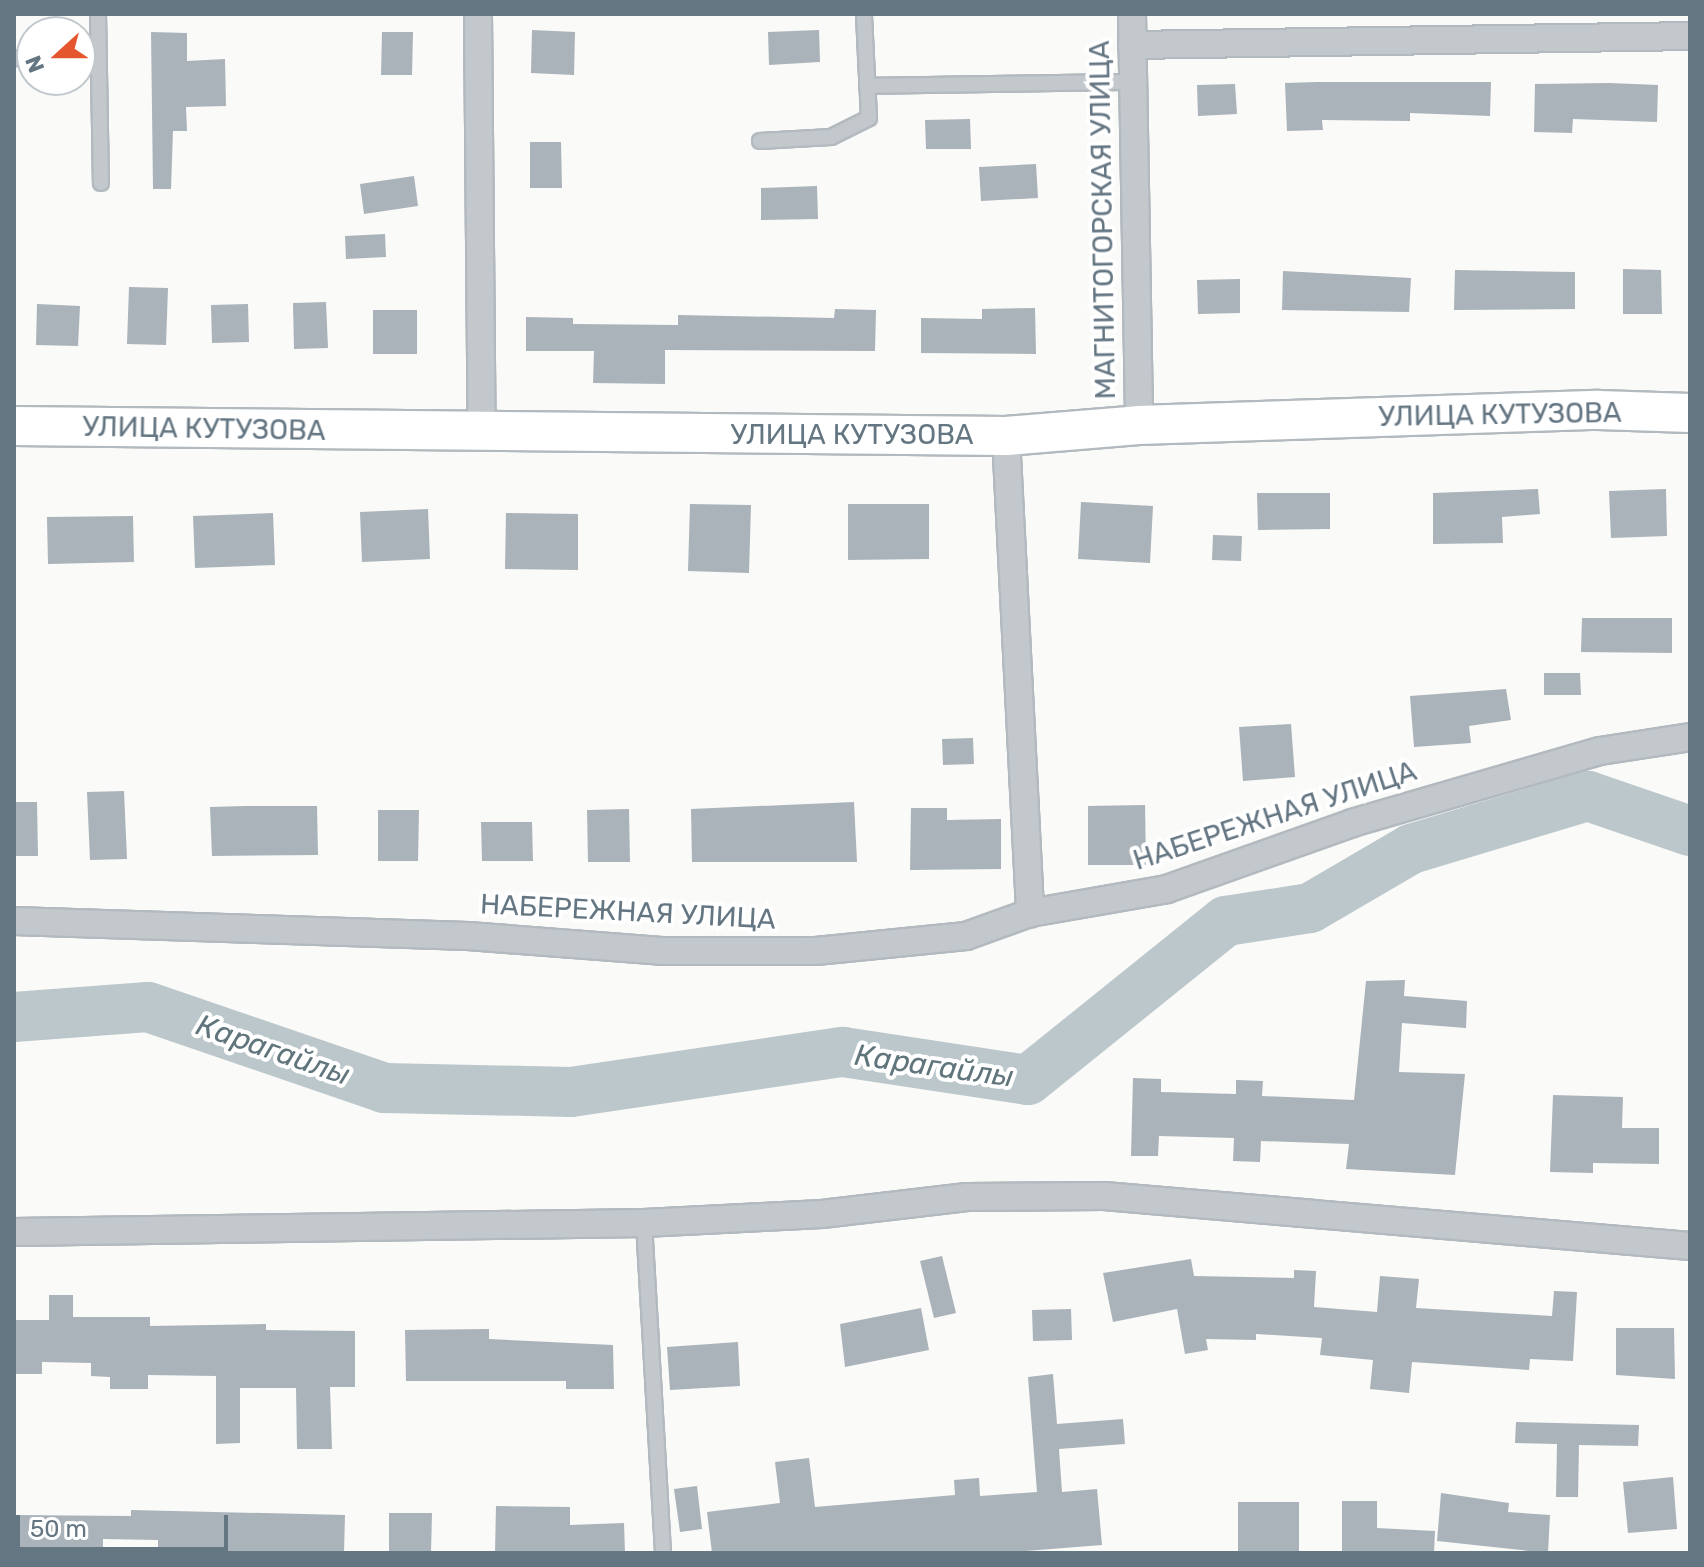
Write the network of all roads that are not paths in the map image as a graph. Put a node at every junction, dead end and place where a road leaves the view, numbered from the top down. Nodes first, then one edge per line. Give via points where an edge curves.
1 (98, 14) edge
2 (478, 14) edge
3 (864, 14) edge
4 (1132, 14) edge
5 (1690, 36) edge
6 (1132, 45) junction
7 (96, 63) edge
8 (99, 63) junction
9 (1132, 82) junction
10 (867, 86) junction
11 (760, 141) dead end
12 (101, 183) dead end
13 (1690, 413) edge
14 (1139, 425) junction
15 (14, 426) edge
16 (482, 433) junction
17 (1006, 436) junction
18 (1690, 737) edge
19 (1030, 913) junction
20 (14, 921) edge
21 (644, 1223) junction
22 (14, 1232) edge
23 (1690, 1246) edge
24 (663, 1553) edge

1 - 8 lane
2 - 16 street
3 - 10 lane
4 - 6 street, МАГНИТОГОРСКАЯ УЛИЦА
5 - 6 street
6 - 9 street, МАГНИТОГОРСКАЯ УЛИЦА
7 - 8 lane
8 - 12 lane
9 - 10 lane
9 - 14 street, МАГНИТОГОРСКАЯ УЛИЦА
10 - 11 lane via 869,118 831,137
13 - 14 main road, УЛИЦА КУТУЗОВА via 1598,410
14 - 17 main road, УЛИЦА КУТУЗОВА
15 - 16 main road, УЛИЦА КУТУЗОВА
16 - 17 main road, УЛИЦА КУТУЗОВА
17 - 19 street
18 - 19 street, НАБЕРЕЖНАЯ УЛИЦА via 1600,751 1396,810 1167,889
19 - 20 street, НАБЕРЕЖНАЯ УЛИЦА via 966,936 816,951 661,951 468,936
21 - 22 street
21 - 23 street via 822,1214 967,1197 1104,1196
21 - 24 lane

